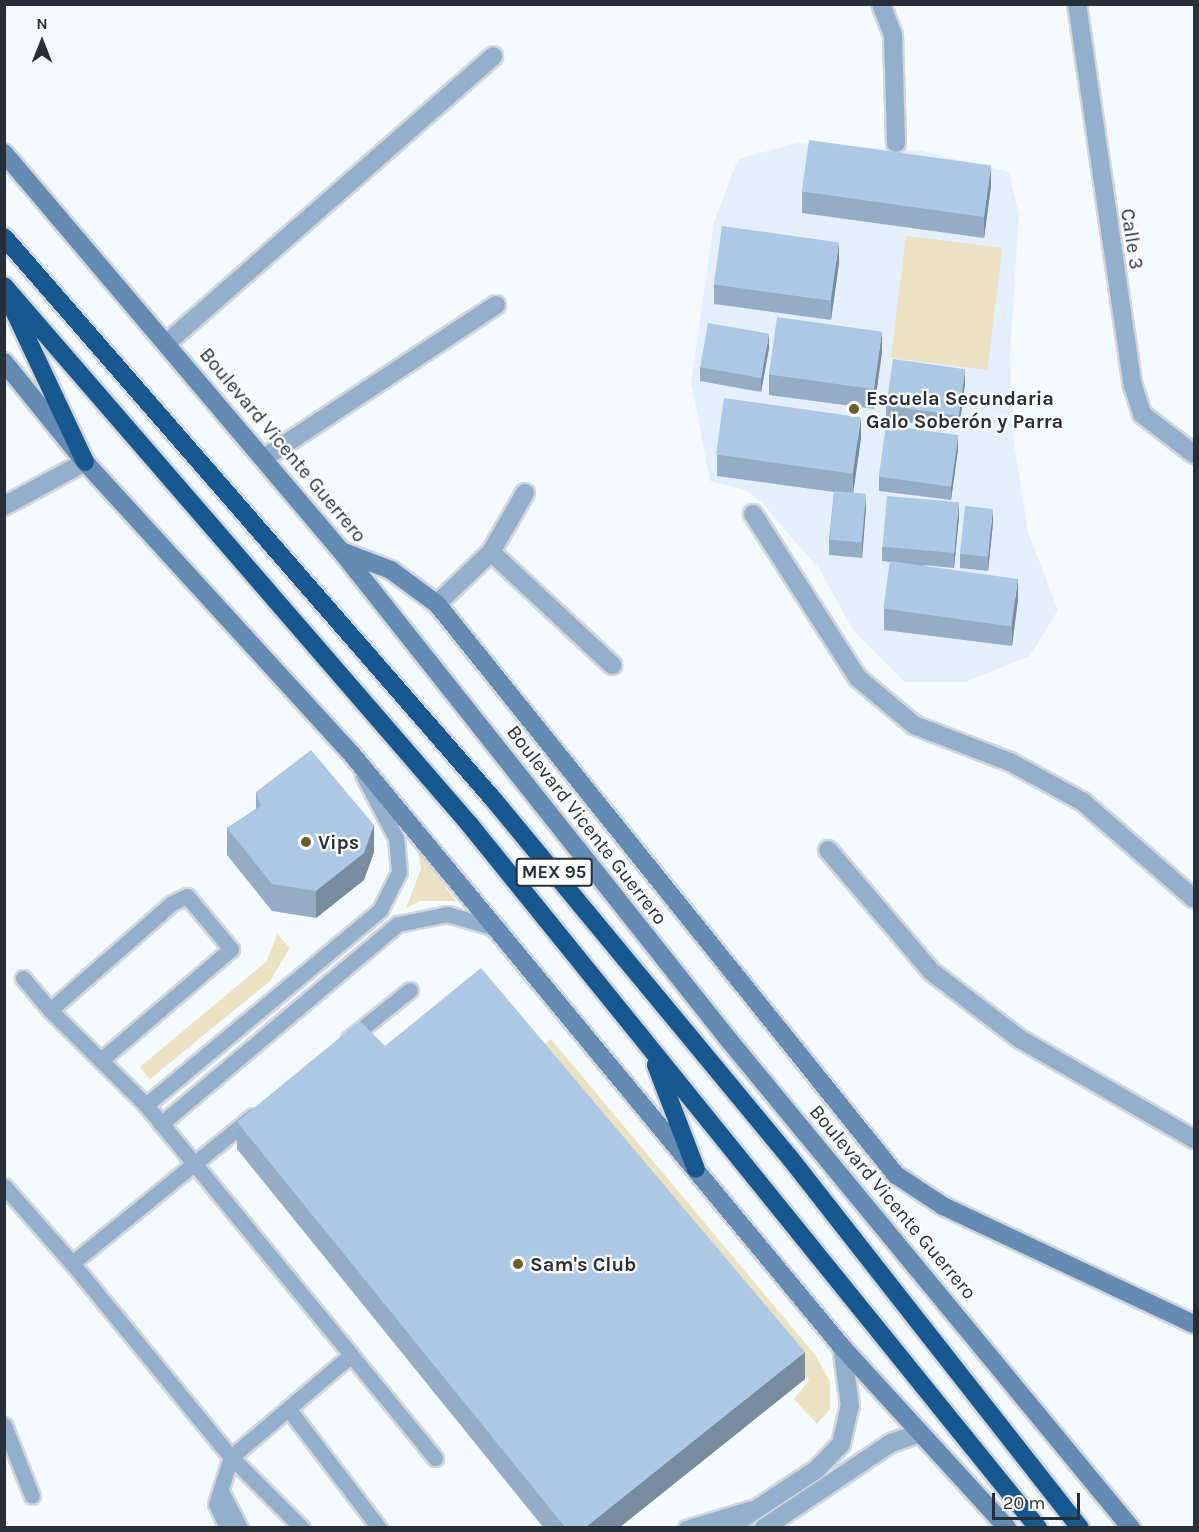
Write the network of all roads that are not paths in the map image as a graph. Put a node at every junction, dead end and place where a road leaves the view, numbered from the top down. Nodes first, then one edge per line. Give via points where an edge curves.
1 (881, 4) edge
2 (1077, 4) edge
3 (494, 56) dead end
4 (896, 143) dead end
5 (4, 153) edge
6 (4, 237) edge
7 (4, 286) edge
8 (4, 291) edge
9 (496, 305) dead end
10 (168, 342) junction
11 (4, 362) edge
12 (1194, 454) edge
13 (264, 458) junction
14 (85, 462) junction
15 (525, 493) dead end
16 (4, 506) edge
17 (753, 514) dead end
18 (341, 551) junction
19 (491, 552) junction
20 (437, 604) junction
21 (612, 665) dead end
22 (350, 752) junction
23 (828, 850) dead end
24 (1194, 899) edge
25 (380, 910) junction
26 (398, 924) junction
27 (501, 930) junction
28 (23, 978) dead end
29 (410, 990) dead end
30 (50, 1010) junction
31 (338, 1047) edge
32 (651, 1052) junction
33 (100, 1060) junction
34 (146, 1105) junction
35 (266, 1105) edge
36 (161, 1124) junction
37 (1194, 1139) edge
38 (194, 1163) junction
39 (696, 1169) junction
40 (4, 1186) edge
41 (72, 1263) junction
42 (1194, 1324) edge
43 (842, 1347) junction
44 (351, 1355) junction
45 (290, 1411) junction
46 (4, 1425) edge
47 (917, 1434) junction
48 (231, 1457) junction
49 (435, 1458) dead end
50 (221, 1491) junction
51 (32, 1496) dead end
52 (758, 1507) junction
53 (227, 1527) edge
54 (240, 1527) edge
55 (302, 1527) edge
56 (380, 1527) edge
57 (686, 1527) edge
58 (728, 1527) edge
59 (764, 1527) edge
60 (1006, 1527) edge
61 (1038, 1527) edge
62 (1080, 1527) edge
63 (1131, 1527) edge

1 - 4 street via 893,35
2 - 12 street, Calle 3 via 1133,386 1142,414
3 - 10 street
5 - 10 main road, Boulevard Vicente Guerrero
6 - 62 highway, MEX 95 via 494,799 790,1158
7 - 32 highway, MEX 95 via 470,825
8 - 14 highway
9 - 13 street
10 - 13 main road, Boulevard Vicente Guerrero
11 - 14 main road
13 - 18 main road, Boulevard Vicente Guerrero
14 - 16 street
14 - 22 main road
15 - 19 street
17 - 24 street via 858,678 914,725 1010,762 1083,802
18 - 20 main road via 391,570
18 - 63 main road, Boulevard Vicente Guerrero via 728,1039
19 - 20 street
19 - 21 street
20 - 42 main road via 896,1175 943,1206
22 - 25 lane via 396,838 399,872
22 - 27 main road
23 - 37 street via 932,972 1020,1039
25 - 26 lane
25 - 34 lane
26 - 27 lane via 447,914
26 - 36 lane
27 - 39 main road
28 - 30 lane
29 - 31 lane
30 - 33 lane
30 - 33 lane via 172,903 187,896 231,949
32 - 39 highway
32 - 61 highway, MEX 95 via 764,1184
33 - 34 lane
34 - 36 lane
35 - 38 lane
36 - 38 lane
38 - 41 lane
38 - 44 lane
39 - 43 main road
40 - 41 lane
41 - 48 lane
43 - 47 main road
43 - 52 street via 850,1406 841,1443 817,1469
44 - 45 lane
44 - 49 lane
45 - 48 lane
45 - 56 lane
46 - 51 lane
47 - 59 street via 891,1443
47 - 60 main road
48 - 50 lane
48 - 55 lane
50 - 53 lane via 216,1504
50 - 54 lane
52 - 57 lane
52 - 58 street

